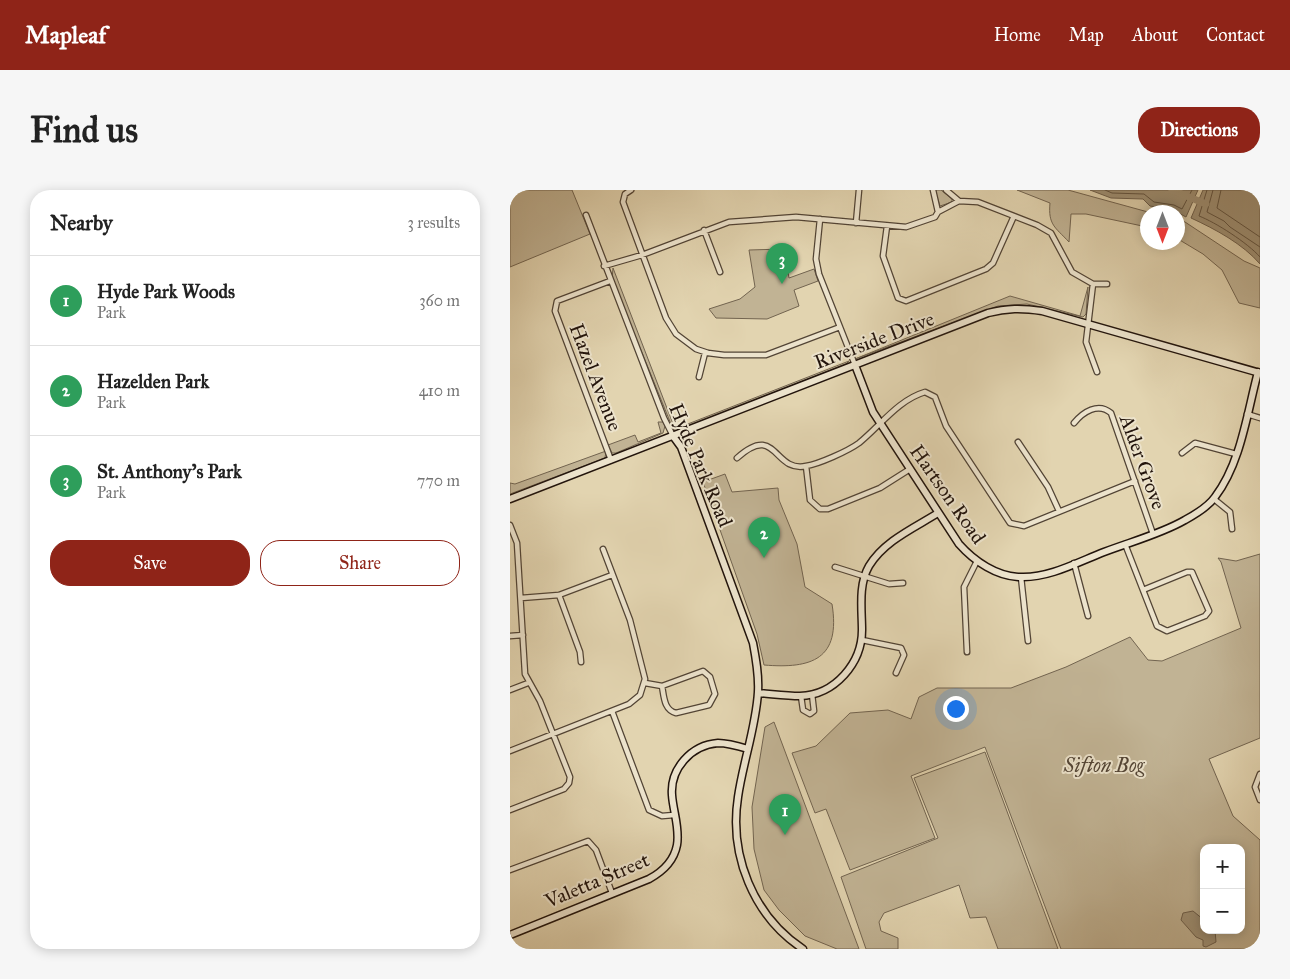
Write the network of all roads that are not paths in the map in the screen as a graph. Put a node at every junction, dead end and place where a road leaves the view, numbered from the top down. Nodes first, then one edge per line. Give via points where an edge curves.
1 (631, 190) edge
2 (859, 190) edge
3 (933, 190) edge
4 (946, 190) edge
5 (959, 201) junction
6 (938, 212) junction
7 (586, 215) dead end
8 (1014, 216) junction
9 (820, 219) junction
10 (856, 223) junction
11 (886, 226) junction
12 (704, 230) junction
13 (642, 254) junction
14 (604, 266) junction
15 (720, 272) dead end
16 (610, 281) junction
17 (1093, 284) junction
18 (1107, 284) dead end
19 (1088, 324) junction
20 (840, 327) junction
21 (705, 353) junction
22 (855, 365) junction
23 (1097, 372) dead end
24 (1259, 372) edge
25 (699, 377) dead end
26 (1247, 414) junction
27 (1260, 418) edge
28 (1074, 423) dead end
29 (880, 424) junction
30 (673, 436) junction
31 (1018, 442) dead end
32 (1182, 453) dead end
33 (1236, 454) junction
34 (737, 458) dead end
35 (611, 460) junction
36 (806, 466) junction
37 (910, 469) junction
38 (1135, 481) junction
39 (510, 499) edge
40 (1214, 499) junction
41 (1059, 511) junction
42 (938, 513) junction
43 (510, 525) edge
44 (1232, 529) dead end
45 (1153, 534) junction
46 (1125, 544) junction
47 (603, 549) dead end
48 (977, 561) junction
49 (1074, 563) junction
50 (835, 566) dead end
51 (612, 575) junction
52 (865, 577) junction
53 (1020, 578) junction
54 (903, 583) dead end
55 (1143, 590) junction
56 (559, 595) junction
57 (521, 598) junction
58 (1088, 616) dead end
59 (523, 635) junction
60 (510, 636) edge
61 (862, 640) junction
62 (1028, 641) dead end
63 (967, 652) dead end
64 (581, 662) dead end
65 (896, 673) dead end
66 (528, 683) junction
67 (645, 683) junction
68 (662, 686) junction
69 (510, 690) edge
70 (758, 693) junction
71 (812, 694) junction
72 (801, 696) junction
73 (612, 710) junction
74 (553, 734) junction
75 (748, 749) junction
76 (510, 751) edge
77 (1260, 774) edge
78 (1260, 800) edge
79 (510, 810) edge
80 (674, 815) junction
81 (510, 870) edge
82 (612, 893) junction
83 (510, 935) edge
84 (801, 948) edge

1 - 13 street via 625,194 623,202
2 - 10 street
3 - 6 street
4 - 5 street
5 - 6 street
5 - 8 street via 978,202
6 - 11 street via 922,223 906,227
7 - 14 street, Hyde Park Road
8 - 11 street via 993,263 986,269 906,301 898,298 883,256
8 - 17 street via 1051,233 1072,272
9 - 10 street
9 - 12 street via 744,219
9 - 20 street, Hartson Road via 816,259
10 - 11 street
12 - 13 street
12 - 15 street
13 - 14 street
13 - 21 street via 666,318 676,334
14 - 16 street, Hyde Park Road
16 - 30 street, Hyde Park Road
16 - 35 street, Hazel Avenue via 554,305
17 - 18 street
17 - 19 street
19 - 22 main road, Riverside Drive via 1042,311 1006,309 988,313
19 - 23 street via 1086,346
19 - 24 main road, Riverside Drive
20 - 21 street via 766,354
20 - 22 street, Hartson Road
21 - 25 street
22 - 29 main road, Hartson Road
22 - 30 main road, Riverside Drive
24 - 26 main road, Hartson Road
26 - 27 street
26 - 33 main road, Hartson Road
28 - 38 street, Alder Grove via 1081,415 1098,408 1111,413
29 - 36 street via 849,449
29 - 37 main road, Hartson Road
29 - 41 street via 906,400 925,392 933,394 946,426 1010,523 1024,526
30 - 35 main road, Riverside Drive
30 - 70 main road, Hyde Park Road via 681,448 752,643
31 - 41 street via 1048,487
32 - 33 street via 1195,443
33 - 40 main road, Hartson Road
34 - 36 street via 749,448 762,444 789,464
35 - 39 main road, Riverside Drive
36 - 37 street via 810,500 820,509 828,509 880,488
37 - 42 main road, Hartson Road
38 - 41 street
38 - 45 street, Alder Grove
40 - 44 street via 1230,512
40 - 45 main road, Hartson Road via 1183,521
42 - 48 main road, Hartson Road via 959,544
42 - 52 main road via 887,545 875,557
43 - 57 street via 517,543
45 - 46 main road, Hartson Road
46 - 49 main road, Hartson Road
46 - 55 street
47 - 51 street
48 - 53 main road, Hartson Road via 998,572
48 - 63 street via 964,587
49 - 53 main road, Hartson Road via 1043,576
49 - 58 street
50 - 52 street
51 - 56 street
51 - 67 street via 630,620
52 - 54 street via 889,584
52 - 61 main road
53 - 62 street
55 - 55 street via 1161,630 1167,631 1208,613 1192,572
56 - 57 street
56 - 64 street
57 - 59 street
59 - 60 street
59 - 66 street
61 - 65 street via 901,648 904,655
61 - 71 main road via 850,669 838,681
66 - 69 street
66 - 74 street
67 - 68 street
67 - 73 street via 640,695 629,704
68 - 68 street via 703,671 710,677 715,694 709,705 676,713 666,706
70 - 72 main road
70 - 75 main road, Hyde Park Road
71 - 72 main road
71 - 72 street via 814,711 810,714 803,710
73 - 74 street
73 - 80 street via 649,810 662,816
74 - 76 street
74 - 79 street via 570,783 564,789
75 - 80 main road, Valetta Street via 716,744 701,748 685,758 674,778
75 - 84 main road, Hyde Park Road via 738,798 737,837 743,867 751,890 765,912
77 - 78 street via 1255,787
80 - 82 main road, Valetta Street via 677,845 668,864 649,879
81 - 82 street via 588,841 596,850
82 - 83 main road, Valetta Street

